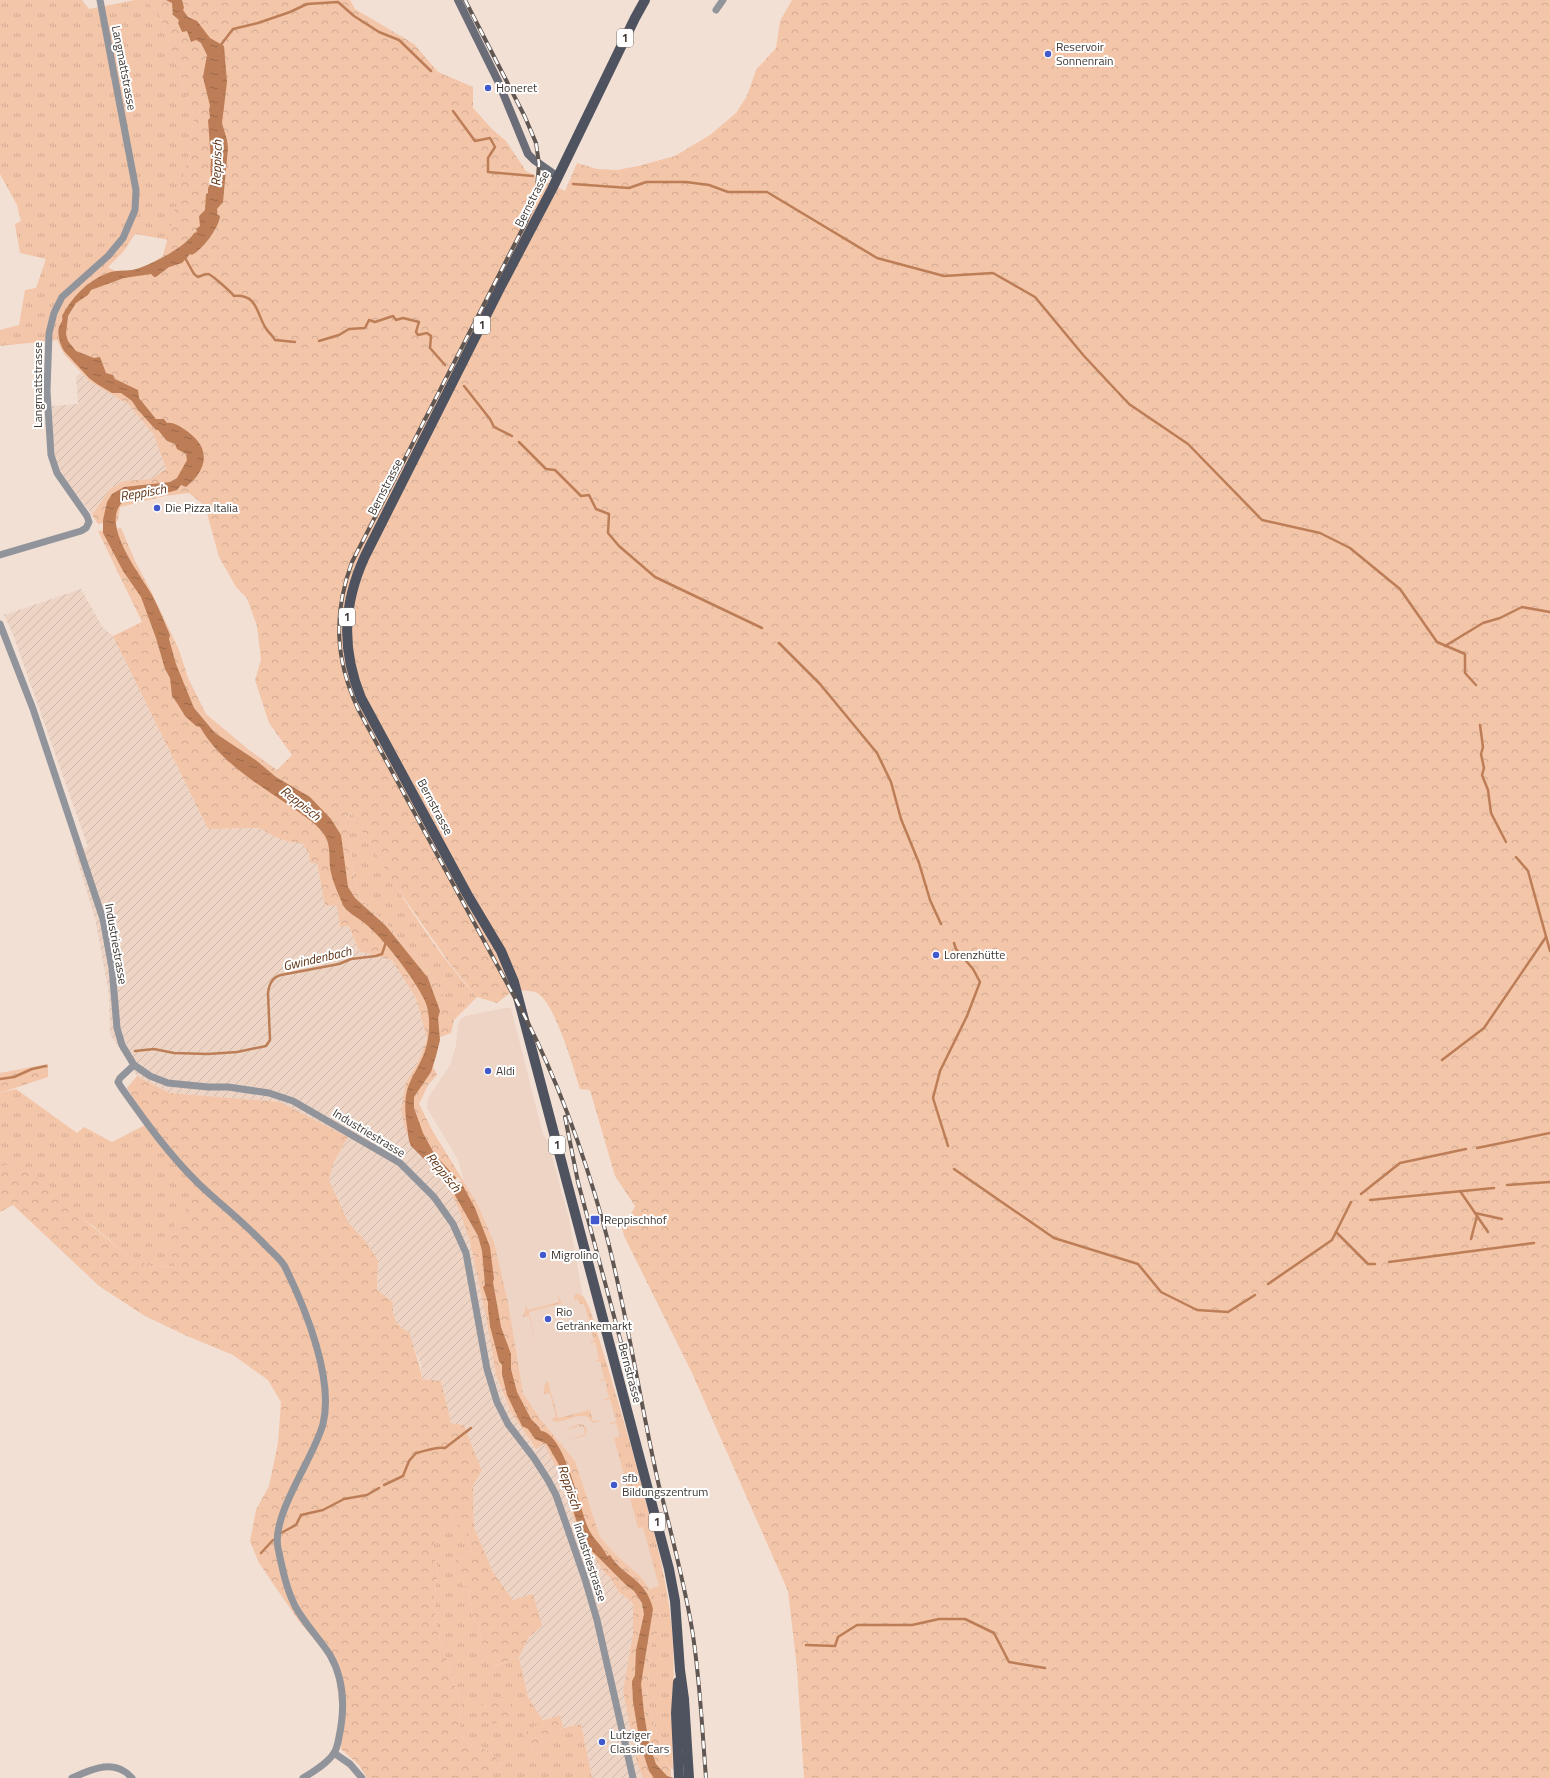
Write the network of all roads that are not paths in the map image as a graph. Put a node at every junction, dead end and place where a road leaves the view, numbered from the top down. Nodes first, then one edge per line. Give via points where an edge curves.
1 (100, 0) edge
2 (458, 0) edge
3 (645, 0) edge
4 (723, 0) edge
5 (716, 10) dead end
6 (558, 177) junction
7 (0, 556) edge
8 (0, 624) edge
9 (134, 1064) junction
10 (334, 1753) junction
11 (684, 1776) edge
12 (72, 1778) edge
13 (132, 1778) edge
14 (303, 1778) edge
15 (362, 1778) edge
16 (633, 1778) edge

1 - 7 street, Langmattstrasse via 136,190 135,210 123,238 108,256 62,297 51,322 47,359 51,455 57,473 89,522 81,531
2 - 6 main road via 498,81 528,154
3 - 6 main road, Bernstrasse / 1
4 - 5 street
6 - 11 main road, Bernstrasse / 1 via 357,573 348,607 347,637 351,666 361,698 467,894 501,951 514,982 664,1546 675,1602 684,1699
8 - 9 street, Industriestrasse via 33,709 103,919 112,968 117,1028 122,1045
9 - 10 street via 120,1078 118,1082 121,1087 159,1140 194,1178 285,1266 320,1359 325,1388 322,1426 282,1516 277,1530 277,1540 294,1603 330,1656 341,1683 343,1717
9 - 16 street, Industriestrasse via 150,1076 168,1083 269,1092 293,1101 400,1163 448,1215 466,1253 487,1369 497,1402 508,1424 541,1467 554,1490 585,1579 599,1627
10 - 14 street
10 - 15 street via 350,1764
12 - 13 street via 110,1766 123,1770

